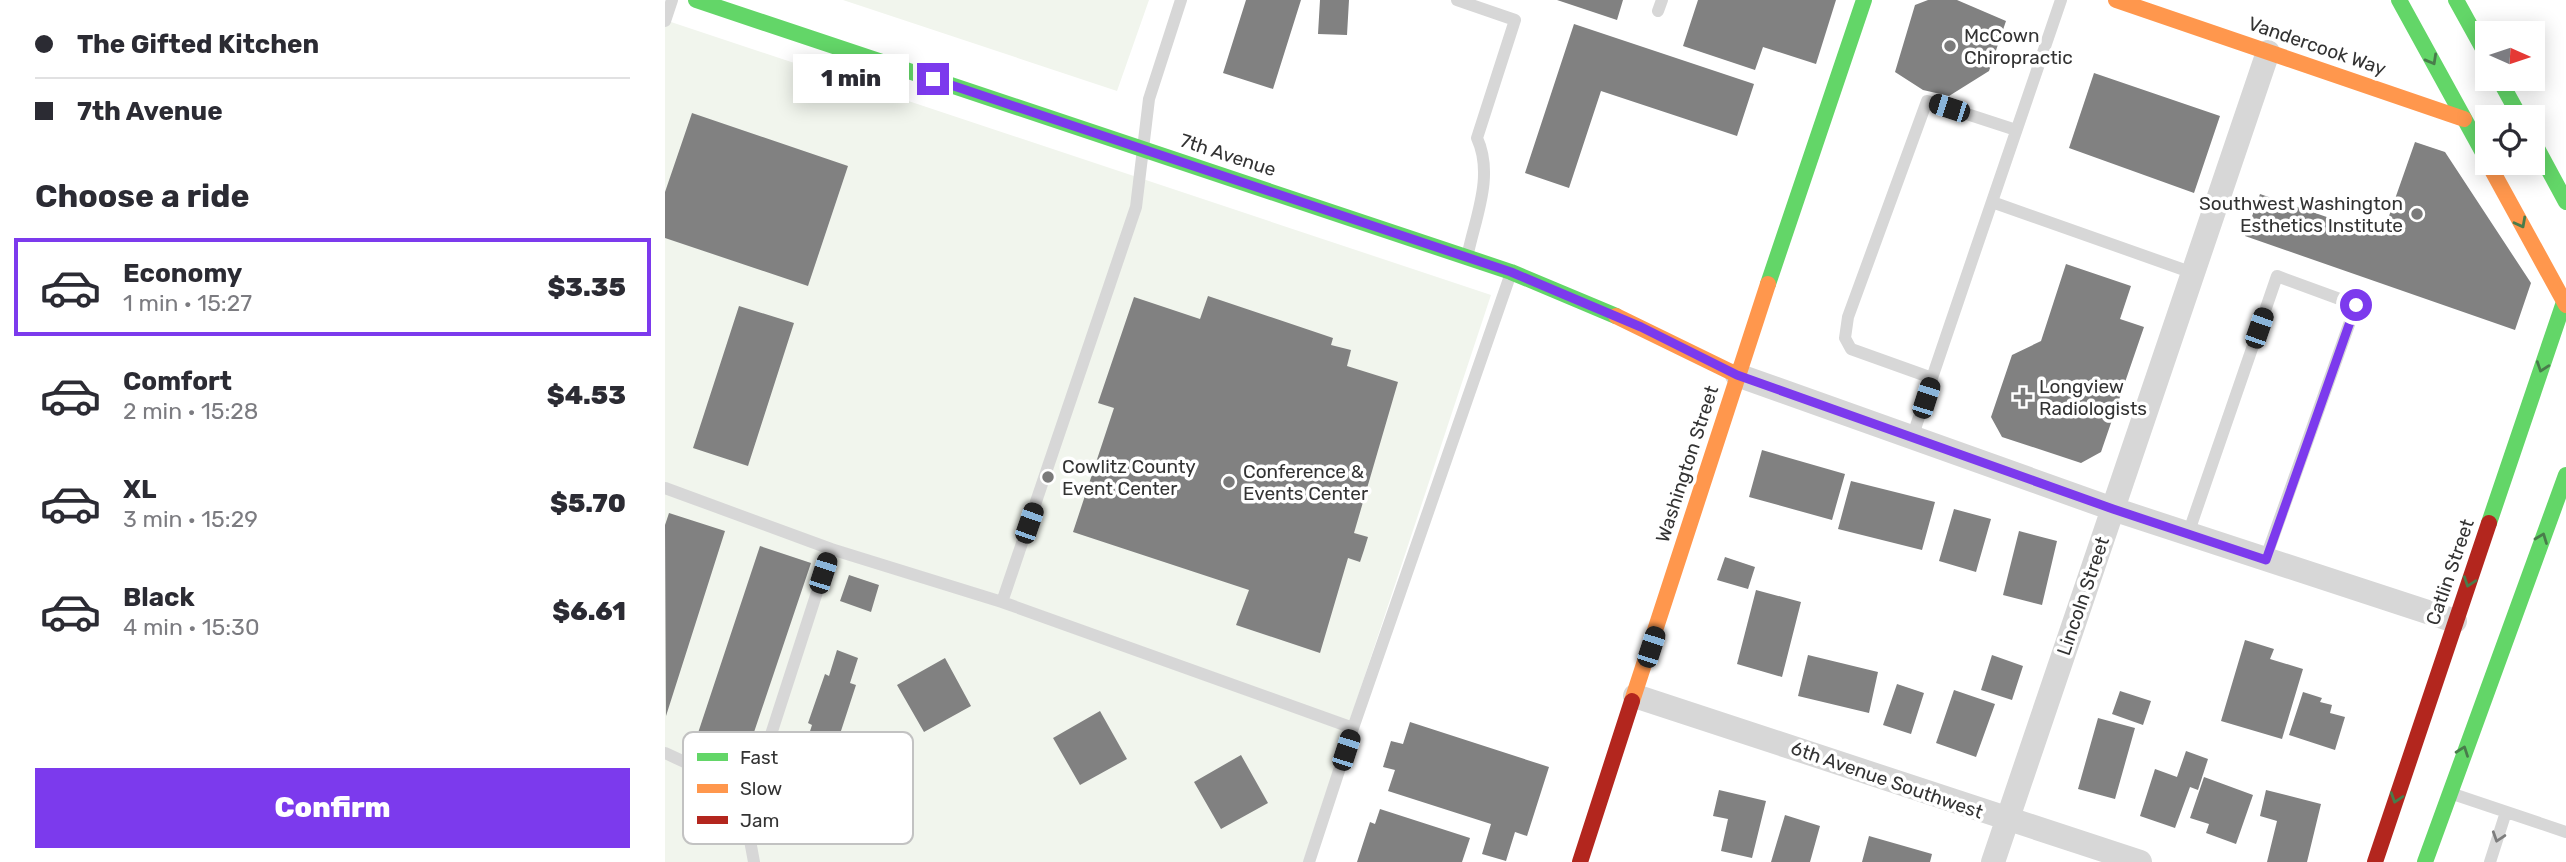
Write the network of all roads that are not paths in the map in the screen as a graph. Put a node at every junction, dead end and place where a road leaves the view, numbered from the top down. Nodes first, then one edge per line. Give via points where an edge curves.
1 (672, 0) edge
2 (696, 0) edge
3 (1181, 0) edge
4 (1457, 0) edge
5 (1864, 0) edge
6 (2061, 0) edge
7 (2116, 0) edge
8 (2399, 0) edge
9 (2456, 0) edge
10 (665, 21) edge
11 (2475, 34) edge
12 (2268, 52) junction
13 (2465, 119) junction
14 (2017, 130) junction
15 (2475, 137) edge
16 (1143, 149) junction
17 (2545, 163) edge
18 (2496, 175) edge
19 (1992, 202) junction
20 (2566, 202) edge
21 (1467, 257) junction
22 (1511, 272) junction
23 (2193, 272) junction
24 (2565, 301) edge
25 (1737, 375) junction
26 (1932, 378) junction
27 (1912, 438) junction
28 (2566, 475) edge
29 (665, 488) edge
30 (2113, 509) junction
31 (2187, 534) junction
32 (831, 548) junction
33 (2266, 560) junction
34 (1002, 602) junction
35 (2455, 621) junction
36 (1635, 696) junction
37 (1353, 728) junction
38 (771, 732) edge
39 (665, 753) edge
40 (683, 761) edge
41 (2448, 792) junction
42 (2507, 812) junction
43 (2007, 821) junction
44 (2566, 832) edge
45 (751, 844) edge
46 (754, 862) edge
47 (1309, 862) edge
48 (1580, 862) edge
49 (1993, 862) edge
50 (2140, 862) edge
51 (2375, 862) edge
52 (2425, 862) edge
53 (2490, 862) edge

1 - 10 lane
2 - 16 street, 7th Avenue
3 - 16 lane via 1149,99
4 - 21 lane via 1515,20 1477,138 1485,179
5 - 25 street, Washington Street
6 - 14 lane
7 - 12 street, Vandercook Way
8 -> 13 street
9 - 11 street
12 - 13 street, Vandercook Way
12 - 23 street, Lincoln Street
13 - 15 street
14 - 19 lane
14 - 26 lane via 1927,101 1848,317 1845,338 1851,349
16 - 21 street, 7th Avenue
16 - 34 lane via 1136,207
17 - 20 street
18 -> 24 street
19 - 23 lane
19 - 26 lane
21 - 22 street, 7th Avenue
22 - 25 street, 7th Avenue via 1641,327
22 - 37 lane
23 - 30 street, Lincoln Street
24 -> 35 street, Catlin Street
25 - 27 street
25 - 36 street, Washington Street
26 - 27 lane
27 - 30 street
41 -> 28 street
29 - 32 lane
30 - 31 street
30 - 43 street, Lincoln Street
31 - 33 street
31 - 33 lane via 2277,276 2356,305
32 - 34 lane
32 - 38 lane
33 - 35 street
34 - 37 lane
35 -> 51 street, Catlin Street
36 - 43 street, 6th Avenue Southwest
36 - 48 street, Washington Street
37 - 47 lane
39 - 40 lane
41 - 42 lane
41 - 52 street
42 - 44 lane
42 -> 53 lane
43 - 49 street, Lincoln Street
43 - 50 street, 6th Avenue Southwest
45 - 46 lane

